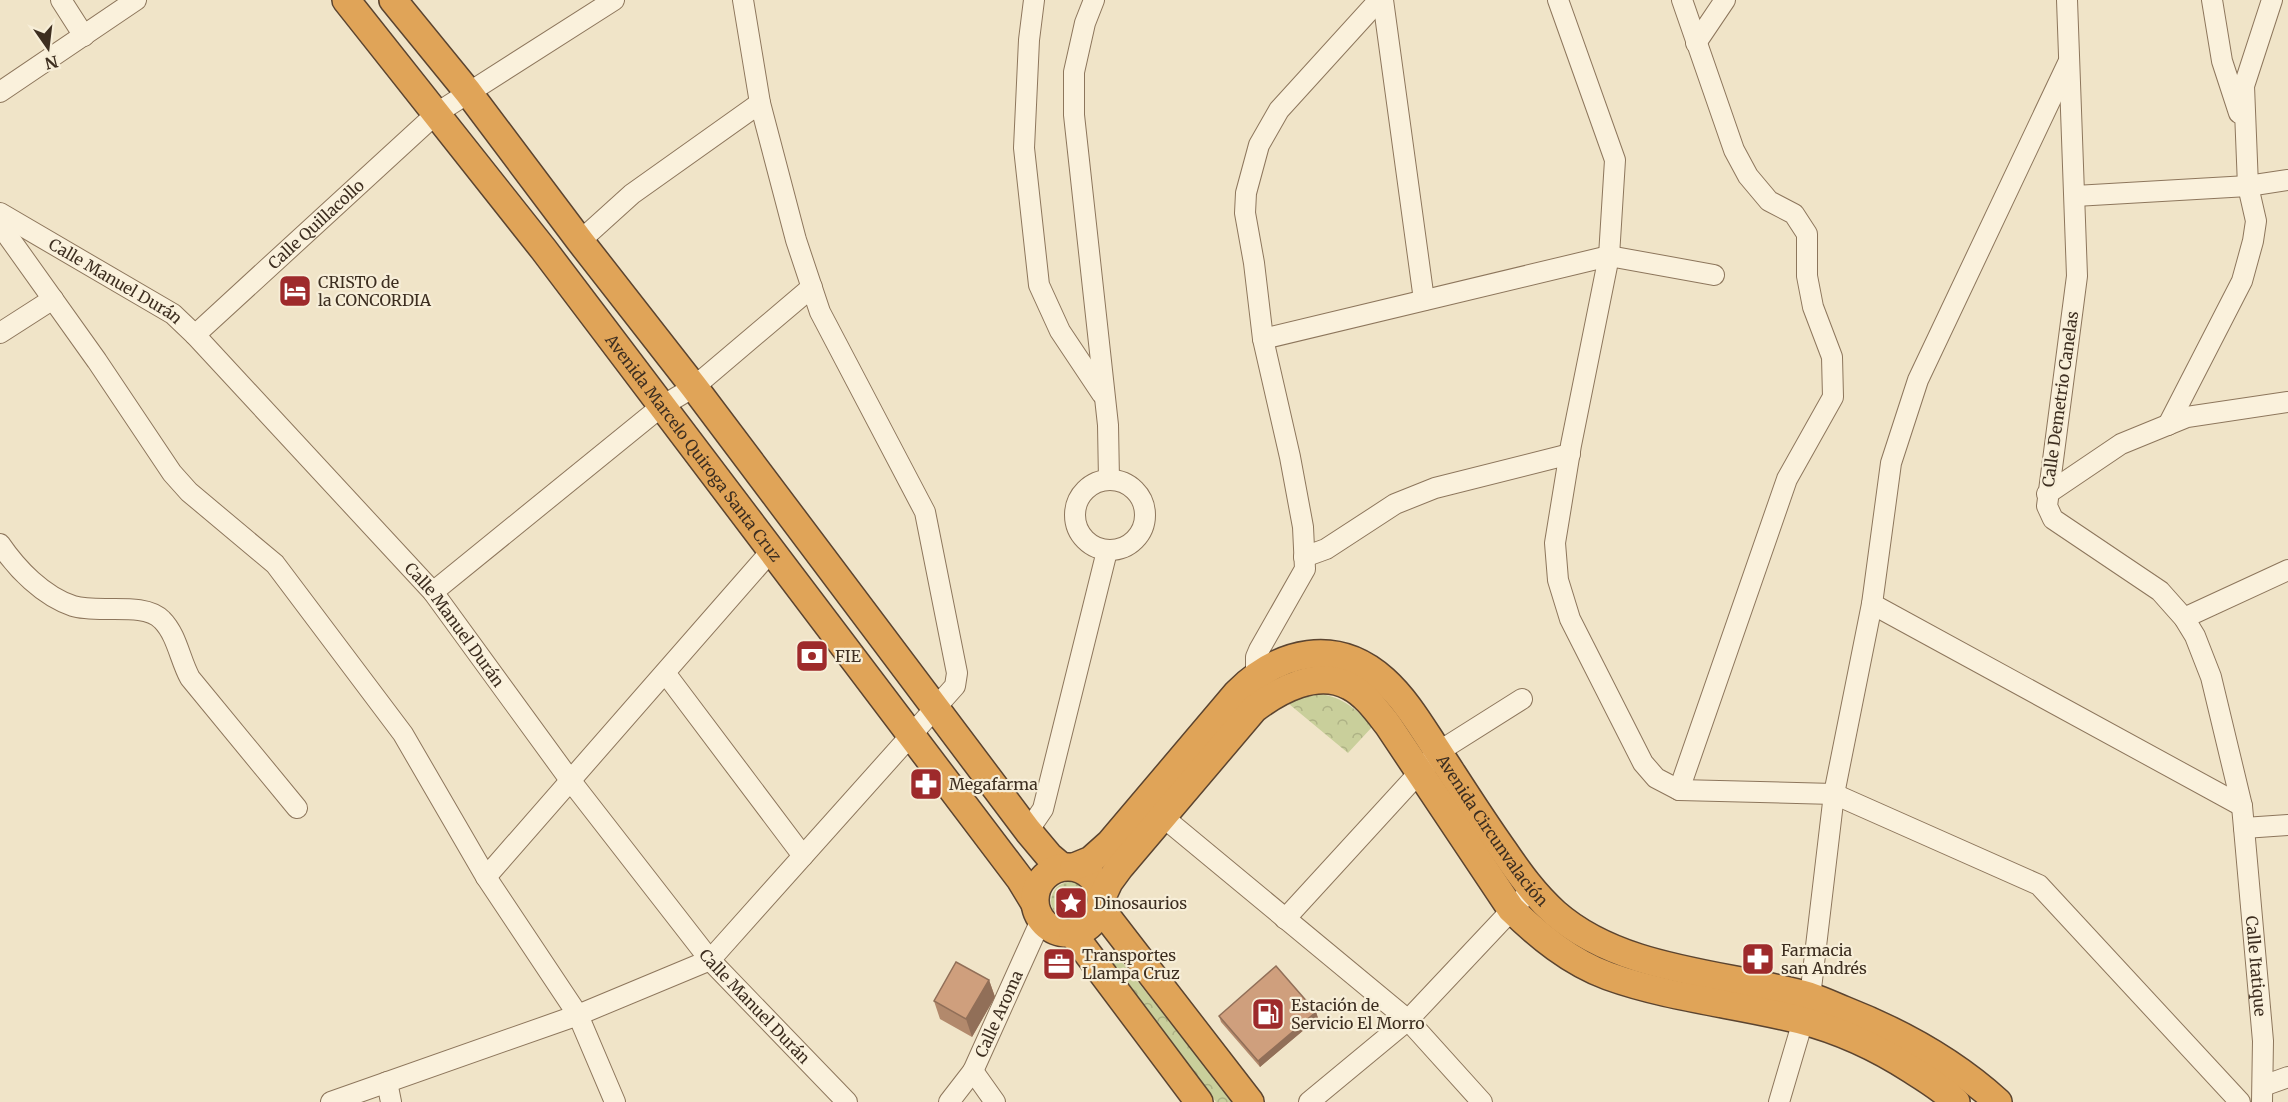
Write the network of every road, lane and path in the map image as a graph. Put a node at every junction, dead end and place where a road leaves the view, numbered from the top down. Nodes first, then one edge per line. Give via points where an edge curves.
1 (60, 0) edge
2 (136, 0) edge
3 (346, 0) edge
4 (393, 0) edge
5 (614, 0) edge
6 (743, 0) edge
7 (1034, 0) edge
8 (1094, 0) edge
9 (1381, 0) edge
10 (1558, 0) edge
11 (1682, 0) edge
12 (1725, 0) edge
13 (2067, 0) edge
14 (2212, 0) edge
15 (2272, 0) edge
16 (84, 36) junction
17 (1696, 43) junction
18 (2070, 60) junction
19 (0, 92) edge
20 (468, 92) junction
21 (760, 103) junction
22 (437, 113) junction
23 (2246, 135) junction
24 (2288, 180) edge
25 (2248, 186) junction
26 (2075, 196) junction
27 (0, 213) edge
28 (0, 225) edge
29 (579, 241) junction
30 (1609, 256) junction
31 (1714, 274) dead end
32 (812, 287) junction
33 (53, 299) junction
34 (1424, 300) junction
35 (0, 333) edge
36 (195, 335) junction
37 (1263, 339) junction
38 (694, 387) junction
39 (1105, 399) junction
40 (2288, 402) edge
41 (662, 406) junction
42 (2168, 425) junction
43 (1570, 454) junction
44 (1109, 480) junction
45 (2047, 494) junction
46 (0, 544) edge
47 (772, 550) junction
48 (1107, 551) junction
49 (1304, 558) junction
50 (2288, 570) edge
51 (433, 592) junction
52 (1872, 604) junction
53 (2184, 618) junction
54 (666, 674) junction
55 (1256, 675) junction
56 (1522, 699) dead end
57 (1245, 701) junction
58 (936, 709) junction
59 (912, 736) junction
60 (1438, 752) junction
61 (1420, 772) junction
62 (570, 780) junction
63 (1679, 790) junction
64 (1834, 794) junction
65 (2242, 806) junction
66 (297, 808) dead end
67 (1162, 817) junction
68 (2288, 825) edge
69 (2244, 828) junction
70 (1028, 831) junction
71 (803, 856) junction
72 (1068, 867) junction
73 (486, 877) junction
74 (1532, 891) junction
75 (1101, 903) junction
76 (1511, 909) junction
77 (1038, 911) junction
78 (1285, 919) junction
79 (1073, 933) junction
80 (710, 960) junction
81 (1806, 1009) junction
82 (578, 1015) junction
83 (1408, 1020) junction
84 (973, 1071) junction
85 (2288, 1077) edge
86 (387, 1082) junction
87 (2263, 1094) edge
88 (331, 1102) edge
89 (391, 1102) edge
90 (615, 1102) edge
91 (847, 1102) edge
92 (949, 1102) edge
93 (995, 1102) edge
94 (1200, 1102) edge
95 (1250, 1102) edge
96 (1309, 1102) edge
97 (1482, 1102) edge
98 (1779, 1102) edge
99 (1956, 1102) edge
100 (1998, 1102) edge
101 (2240, 1102) edge

1 - 16 street
2 - 16 street
3 - 22 highway, Avenida Marcelo Quiroga Santa Cruz
4 - 20 highway
5 - 20 street, Calle Quillacollo
6 - 21 street
7 - 39 street via 1024,148 1039,285 1060,331
8 - 39 street via 1074,72 1074,115
9 - 34 street
9 - 37 street via 1278,110 1259,145 1246,193 1245,213
10 - 30 street via 1615,160
11 - 17 street
12 - 17 street
13 - 18 street, Calle Demetrio Canelas
14 - 23 street via 2222,61
15 - 23 street via 2244,86
16 - 19 street
17 - 63 street via 1734,150 1748,176 1769,201 1794,214 1807,234 1807,276 1813,307 1832,357 1833,397 1787,479
18 - 26 street, Calle Demetrio Canelas
18 - 52 street via 1918,380 1890,463
20 - 22 street, Calle Quillacollo
20 - 29 highway
21 - 29 street via 632,194
21 - 32 street
22 - 36 street, Calle Quillacollo
22 - 41 highway, Avenida Marcelo Quiroga Santa Cruz
23 - 25 street
24 - 25 street
25 - 26 street
25 - 42 street via 2256,221 2242,281
26 - 45 street, Calle Demetrio Canelas via 2077,276
27 - 36 street, Calle Manuel Durán via 173,314
28 - 33 street
29 - 38 highway
30 - 31 street
30 - 34 street
30 - 43 street
32 - 38 street
32 - 58 street via 820,312 925,512 957,673 955,686
33 - 35 street
33 - 73 street via 172,473 275,564 369,686 403,734
34 - 37 street
36 - 51 street, Calle Manuel Durán
37 - 49 street via 1290,457 1303,527
38 - 41 street
38 - 58 highway
39 - 44 street
40 - 42 street via 2187,417
41 - 47 highway, Avenida Marcelo Quiroga Santa Cruz
41 - 51 street
42 - 45 street via 2121,444
43 - 49 street via 1435,488 1395,504 1326,549
43 - 63 street via 1555,543 1563,599 1643,763 1656,778
44 - 48 street via 1086,488 1074,515 1078,532 1086,542
44 - 48 street via 1131,486 1144,505 1146,516 1138,537 1119,550
45 - 53 street, Calle Demetrio Canelas via 2053,519 2160,591
46 - 66 street via 13,563 50,596 74,606 148,610 162,620 190,678
47 - 54 street
47 - 59 highway, Avenida Marcelo Quiroga Santa Cruz
48 - 70 street via 1042,808
49 - 55 street via 1305,569 1259,650
50 - 53 street
51 - 62 street, Calle Manuel Durán
52 - 64 street
52 - 65 street
53 - 65 street, Calle Demetrio Canelas via 2211,677
54 - 62 street
54 - 71 street
55 - 57 highway, Avenida Circunvalación
55 - 60 highway, Avenida Circunvalación via 1285,659 1304,655 1325,652 1353,661 1370,669 1392,688
56 - 60 street
57 - 61 highway, Avenida Circunvalación via 1271,697 1304,682 1323,680 1348,685 1383,718
57 - 67 highway, Avenida Circunvalación
57 - 72 highway, Avenida Circunvalación via 1110,843 1091,860
58 - 59 street
58 - 70 highway
59 - 71 street
59 - 77 highway, Avenida Marcelo Quiroga Santa Cruz via 1020,879
60 - 61 street
60 - 74 highway, Avenida Circunvalación
61 - 76 highway, Avenida Circunvalación
61 - 78 street
62 - 73 street
62 - 80 street, Calle Manuel Durán
63 - 64 street
64 - 81 street
64 - 101 street via 2039,885
65 - 69 street, Calle Demetrio Canelas
67 - 75 highway, Avenida Circunvalación via 1109,882
67 - 78 street
68 - 69 street
69 - 87 street, Calle Itatique via 2263,1041
70 - 72 highway via 1049,856
71 - 80 street
72 - 75 highway via 1093,878
72 - 77 highway via 1053,870 1039,883
73 - 82 street
74 - 76 street
74 - 81 highway, Avenida Circunvalación via 1574,928 1603,945
75 - 79 highway via 1091,925
75 - 95 highway
76 - 81 highway, Avenida Circunvalación via 1560,950 1609,976 1672,993
76 - 83 street
77 - 79 highway via 1055,931
77 - 84 street, Calle Aroma
78 - 83 street
79 - 94 highway
80 - 82 street
80 - 91 street, Calle Manuel Durán
81 - 98 street
81 - 99 highway, Avenida Circunvalación via 1897,1060
81 - 100 highway, Avenida Circunvalación via 1876,1023 1969,1076
82 - 86 street
82 - 90 street
83 - 96 street
83 - 97 street
84 - 92 street, Calle Aroma
84 - 93 street
85 - 87 street
86 - 88 street
86 - 89 street

